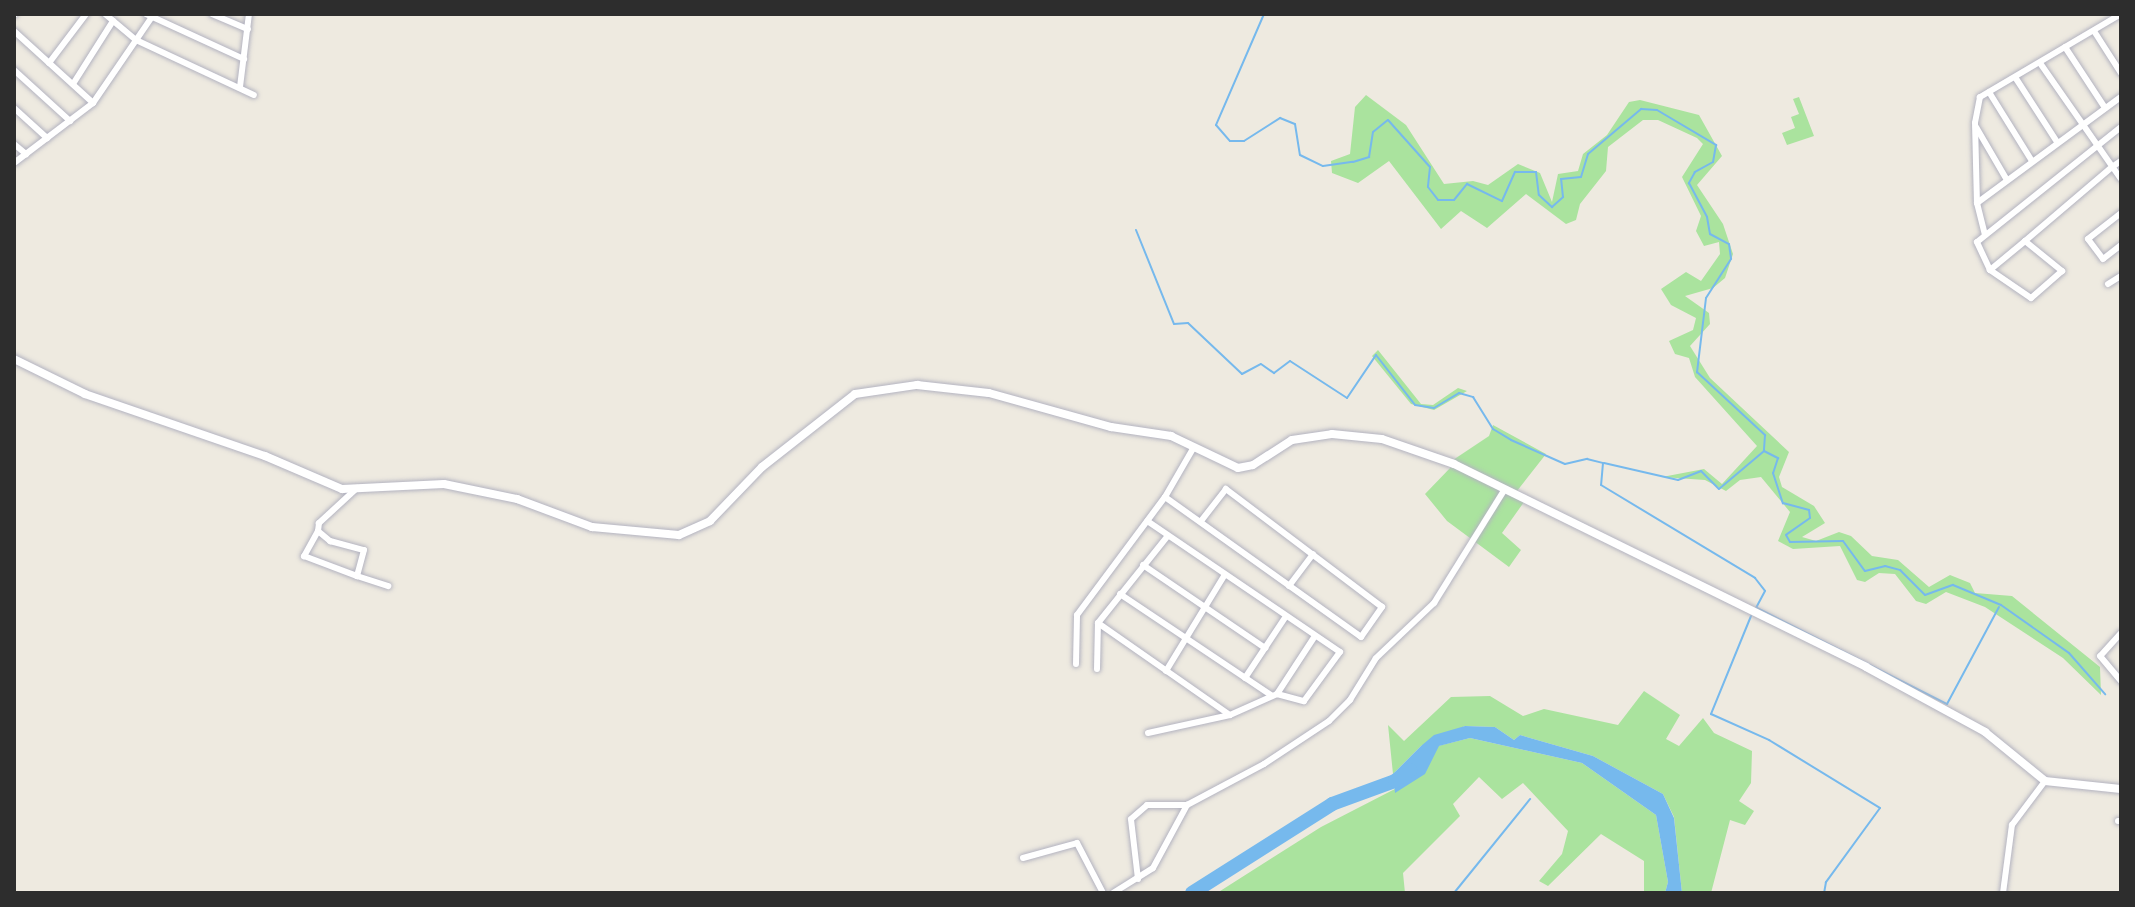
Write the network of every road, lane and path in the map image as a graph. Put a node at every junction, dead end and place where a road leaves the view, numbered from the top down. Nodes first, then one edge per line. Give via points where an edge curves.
1 (86, 14) edge
2 (105, 14) edge
3 (212, 14) edge
4 (249, 14) edge
5 (151, 15) edge
6 (2120, 16) edge
7 (113, 21) junction
8 (248, 29) junction
9 (14, 31) edge
10 (2094, 31) junction
11 (136, 40) junction
12 (2065, 47) junction
13 (244, 59) junction
14 (49, 63) junction
15 (2040, 63) junction
16 (14, 70) edge
17 (2121, 73) edge
18 (2015, 77) junction
19 (73, 84) junction
20 (240, 87) junction
21 (1989, 92) junction
22 (254, 95) dead end
23 (2121, 97) edge
24 (93, 103) junction
25 (14, 108) edge
26 (2105, 108) junction
27 (70, 121) junction
28 (1975, 123) junction
29 (2081, 124) junction
30 (2121, 127) edge
31 (47, 138) junction
32 (2057, 142) junction
33 (14, 144) edge
34 (2096, 145) junction
35 (26, 154) junction
36 (2032, 161) junction
37 (2121, 161) edge
38 (14, 163) edge
39 (2112, 167) junction
40 (2121, 179) edge
41 (2007, 180) junction
42 (1977, 203) junction
43 (2120, 217) edge
44 (1985, 235) junction
45 (2025, 241) junction
46 (2121, 245) edge
47 (2103, 259) junction
48 (2094, 266) dead end
49 (1990, 270) junction
50 (2121, 276) edge
51 (2108, 284) dead end
52 (14, 359) edge
53 (1194, 447) junction
54 (357, 488) junction
55 (1505, 489) junction
56 (1165, 497) junction
57 (1147, 521) junction
58 (1201, 521) junction
59 (318, 531) junction
60 (1167, 537) junction
61 (1313, 554) junction
62 (1143, 565) junction
63 (357, 576) junction
64 (1224, 576) junction
65 (388, 586) dead end
66 (1289, 586) junction
67 (1120, 594) junction
68 (1206, 608) junction
69 (1286, 616) junction
70 (1098, 623) junction
71 (2121, 633) edge
72 (1315, 636) junction
73 (1185, 640) junction
74 (1265, 648) junction
75 (1076, 664) dead end
76 (1097, 669) dead end
77 (1166, 671) junction
78 (1245, 678) junction
79 (2121, 681) edge
80 (1274, 695) junction
81 (1230, 715) junction
82 (1148, 733) dead end
83 (2045, 781) junction
84 (2121, 789) edge
85 (1187, 805) junction
86 (1023, 858) dead end
87 (1138, 879) junction
88 (1103, 893) edge
89 (1113, 893) edge
90 (2003, 893) edge

1 - 14 street
2 - 7 street
3 - 8 street
4 - 8 street
5 - 11 street
5 - 13 street
6 - 10 street
7 - 11 street
7 - 19 street
8 - 13 street
9 - 14 street
10 - 12 street
10 - 17 street
11 - 20 street
11 - 24 street
12 - 15 street
12 - 26 street
13 - 20 street
14 - 19 street
15 - 18 street
15 - 29 street
16 - 27 street
18 - 21 street
18 - 32 street
19 - 24 street
20 - 22 street
21 - 28 street via 1980,97
21 - 36 street
23 - 26 street
24 - 27 street
25 - 31 street
26 - 29 street
27 - 31 street
28 - 41 street
28 - 42 street
29 - 32 street
29 - 34 street
30 - 34 street
31 - 35 street
32 - 36 street
33 - 35 street
34 - 39 street
34 - 44 street
35 - 38 street
36 - 41 street
37 - 39 street
39 - 40 street
39 - 45 street
41 - 42 street
42 - 44 street
43 - 47 street via 2088,239
44 - 49 street via 1977,242
45 - 49 street
45 - 49 street via 2062,271 2031,298
46 - 47 street
47 - 48 street
50 - 51 street
52 - 54 street via 85,394 265,456 342,489
53 - 54 street via 1171,436 1111,427 989,393 917,385 855,394 762,467 710,521 679,535 592,527 517,499 444,484
53 - 55 street via 1245,468 1292,440 1332,434 1382,439
53 - 56 street
54 - 59 street via 319,523
55 - 83 street via 1906,689 1985,732
55 - 85 street via 1434,603 1376,658 1342,708 1264,764
56 - 57 street
56 - 58 street
57 - 60 street
57 - 75 street via 1077,615
58 - 61 street via 1226,489
58 - 66 street
59 - 63 street via 330,541 364,550
59 - 63 street via 304,556
60 - 62 street
60 - 64 street
61 - 66 street
61 - 66 street via 1382,607 1361,637
62 - 67 street
62 - 68 street
63 - 65 street
64 - 68 street
64 - 69 street
67 - 70 street
67 - 73 street
68 - 73 street
68 - 74 street
69 - 72 street
69 - 74 street
70 - 76 street
70 - 77 street
71 - 79 street via 2100,656
72 - 80 street
72 - 80 street via 1340,652 1304,701
73 - 77 street
73 - 78 street
74 - 78 street
77 - 81 street
78 - 80 street
80 - 81 street
81 - 82 street
83 - 84 street
83 - 90 street via 2012,825
85 - 87 street via 1158,862
85 - 87 street via 1147,805 1131,819
86 - 88 street via 1077,843
87 - 89 street

